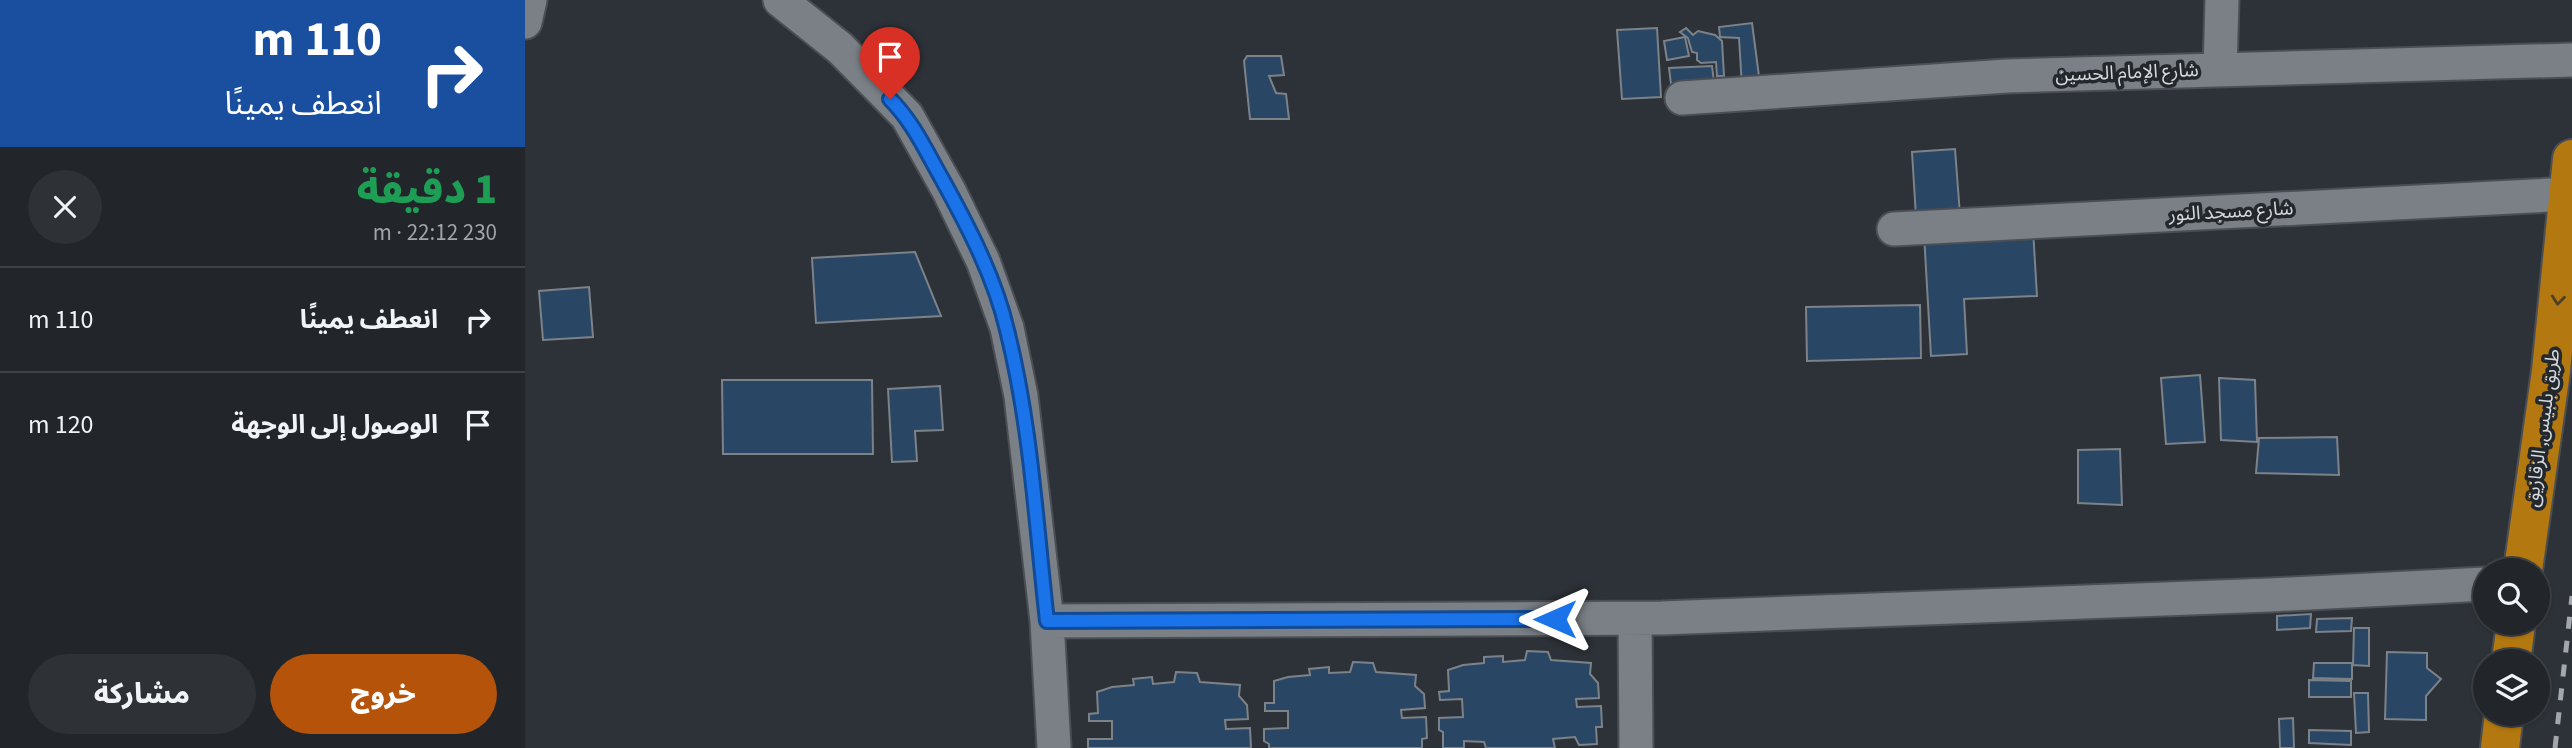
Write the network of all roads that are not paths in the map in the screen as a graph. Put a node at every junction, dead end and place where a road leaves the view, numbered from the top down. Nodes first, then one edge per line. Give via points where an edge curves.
1 (530, 0) edge
2 (780, 0) edge
3 (2222, 0) edge
4 (525, 22) edge
5 (2572, 60) edge
6 (2220, 70) junction
7 (1682, 98) dead end
8 (2570, 177) edge
9 (1894, 229) dead end
10 (2525, 558) edge
11 (2473, 585) edge
12 (1635, 619) junction
13 (1047, 621) junction
14 (2503, 726) edge
15 (1053, 748) edge
16 (1636, 748) edge
17 (2500, 748) edge

1 - 4 street
2 - 13 street via 839,48 907,116 983,261 1007,328 1021,396
3 - 6 street
5 - 6 street, شارع الإمام الحسين
6 - 7 street, شارع الإمام الحسين via 2007,76
8 - 9 street, شارع مسجد النور
8 -> 10 highway, طريق بلبيس, الزقازيق via 2551,371
11 - 12 street
12 - 13 street
12 - 16 street
13 - 15 street
14 - 17 highway

